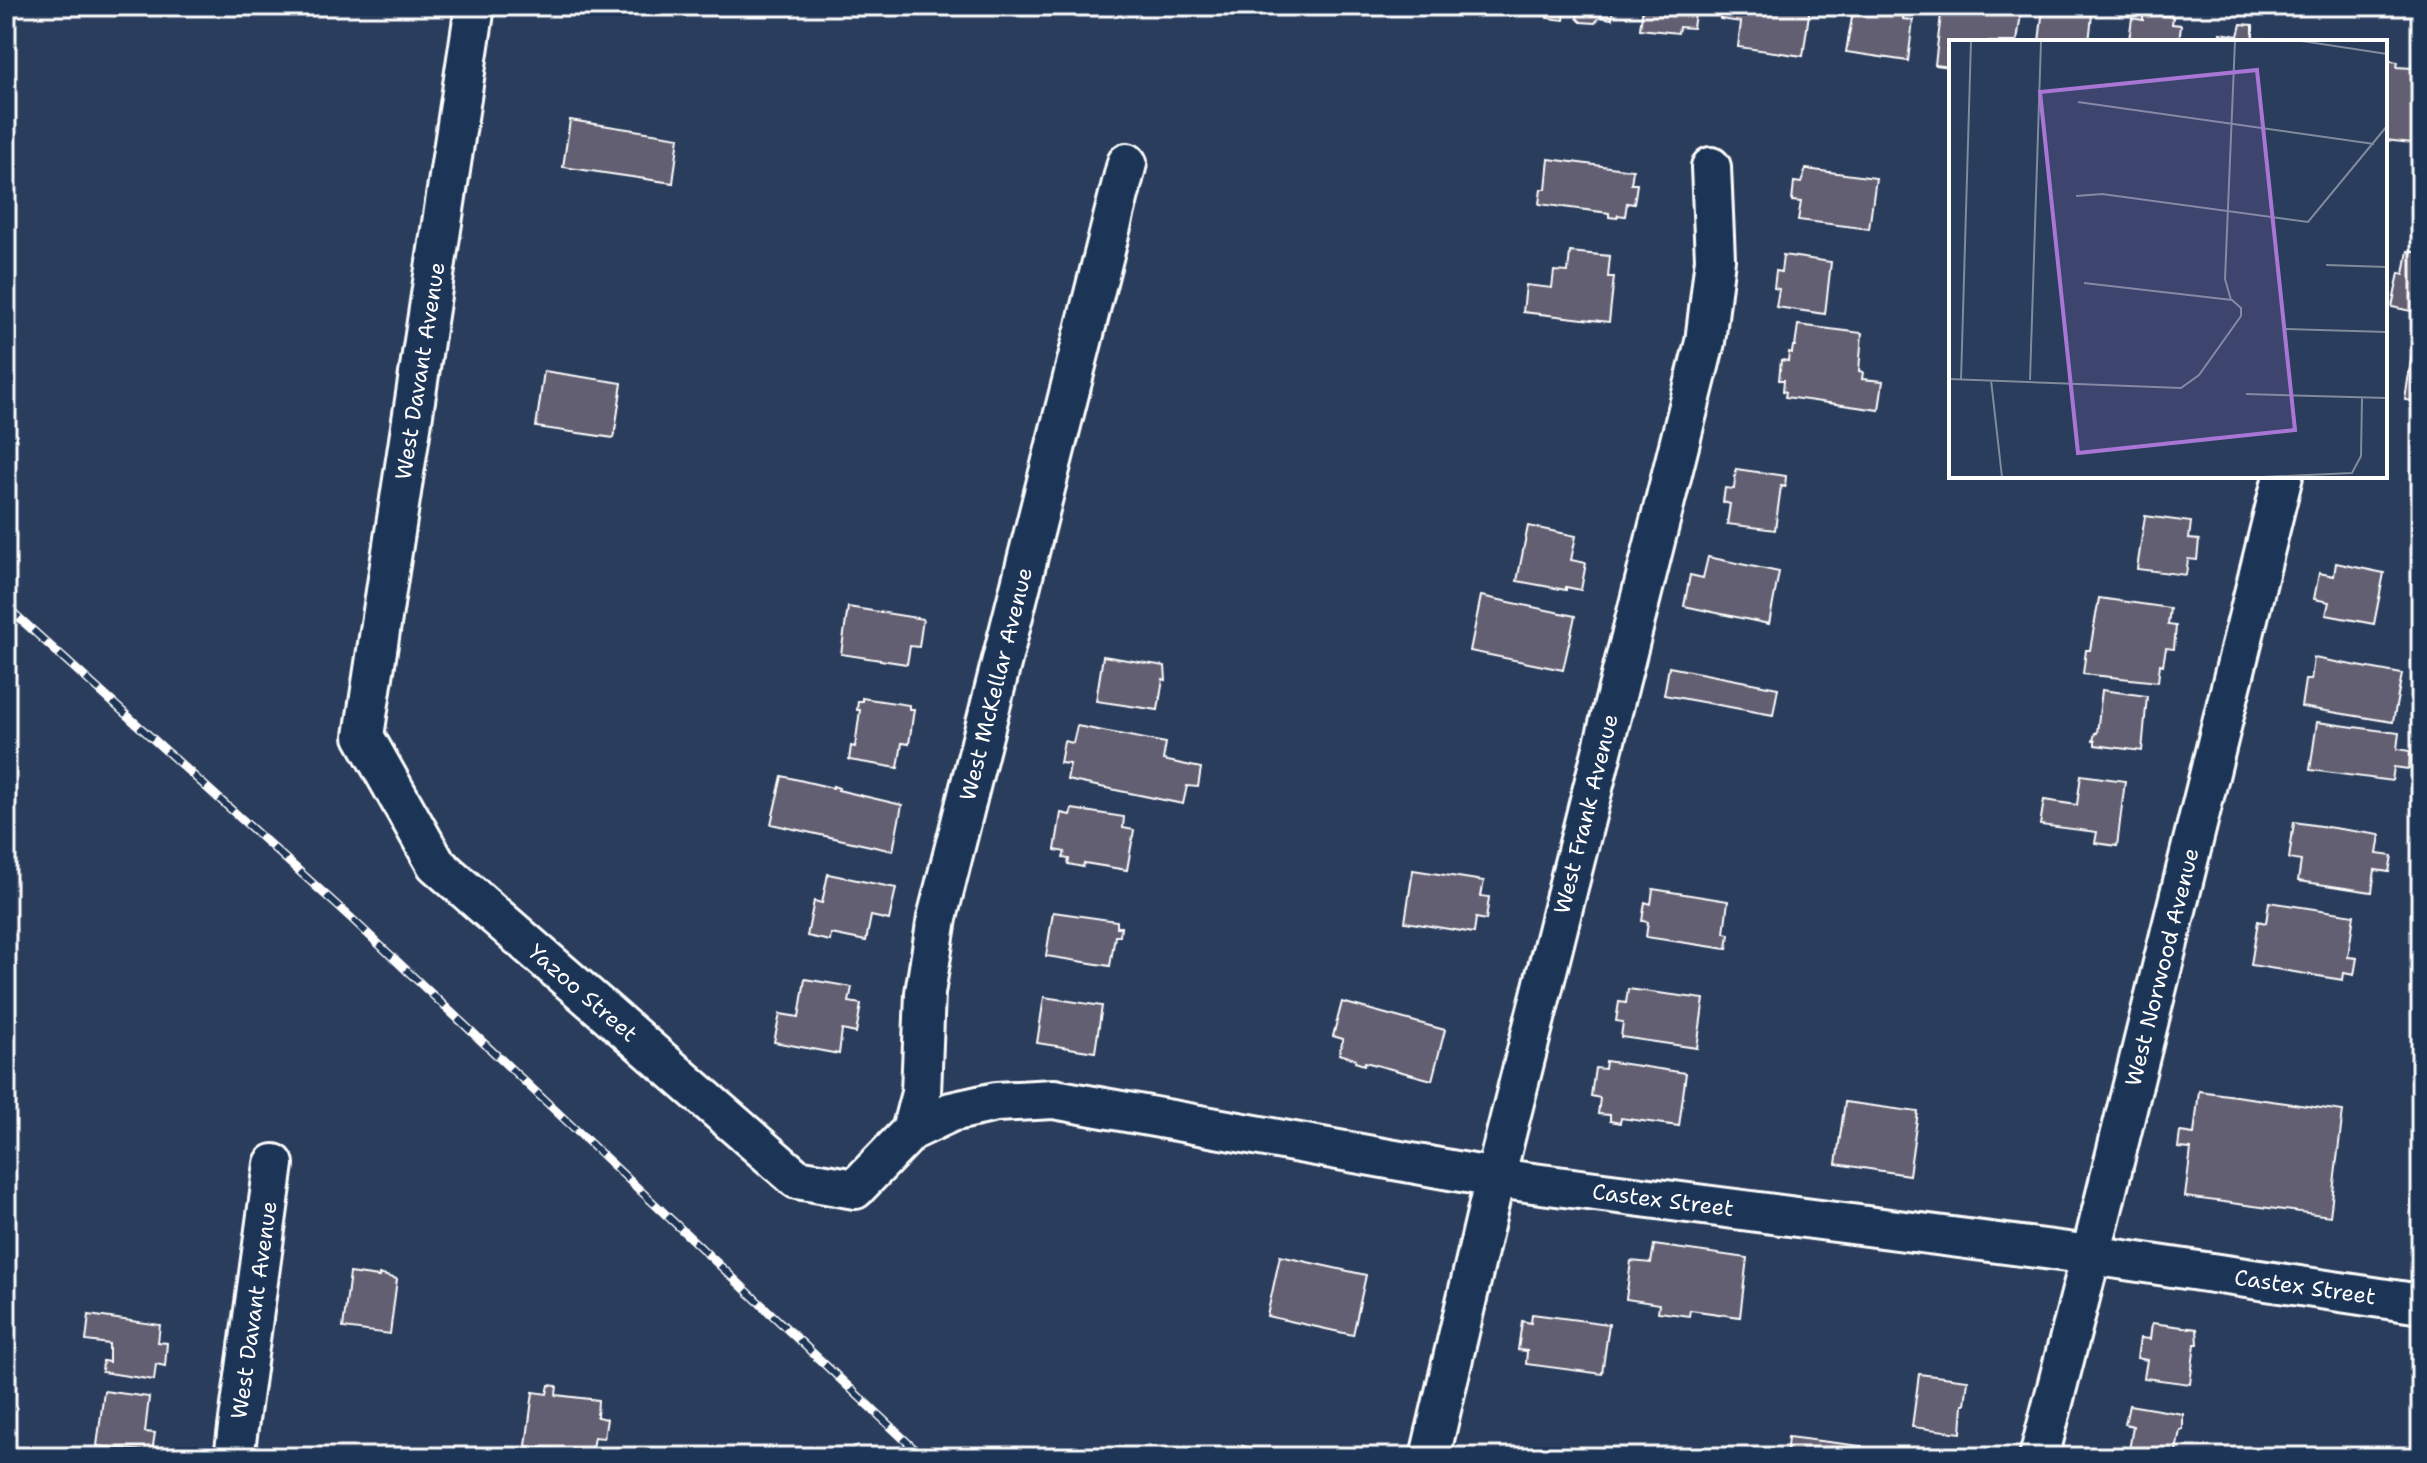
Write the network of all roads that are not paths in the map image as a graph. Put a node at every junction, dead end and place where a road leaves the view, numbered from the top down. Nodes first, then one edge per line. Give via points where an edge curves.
1 (475, 6) edge
2 (1127, 163) dead end
3 (1711, 167) dead end
4 (2283, 478) edge
5 (364, 736) joint
6 (911, 1131) junction
7 (274, 1164) dead end
8 (1495, 1178) junction
9 (855, 1189) joint
10 (2091, 1255) junction
11 (2421, 1304) edge
12 (234, 1457) edge
13 (1430, 1457) edge
14 (2039, 1457) edge

1 - 5 street, West Davant Avenue
2 - 6 street, West McKellar Avenue via 937,918 925,993 921,1093
3 - 8 street, West Frank Avenue via 1715,259 1705,342
4 - 10 street, West Norwood Avenue
5 - 9 street, Yazoo Street via 436,864 797,1179
6 - 8 street, Castex Street via 951,1112 996,1102 1054,1099
6 - 9 street, West McKellar Avenue
7 - 12 street, West Davant Avenue
8 - 10 street, Castex Street
8 - 13 street, West Frank Avenue
10 - 11 street, Castex Street
10 - 14 street, West Norwood Avenue

